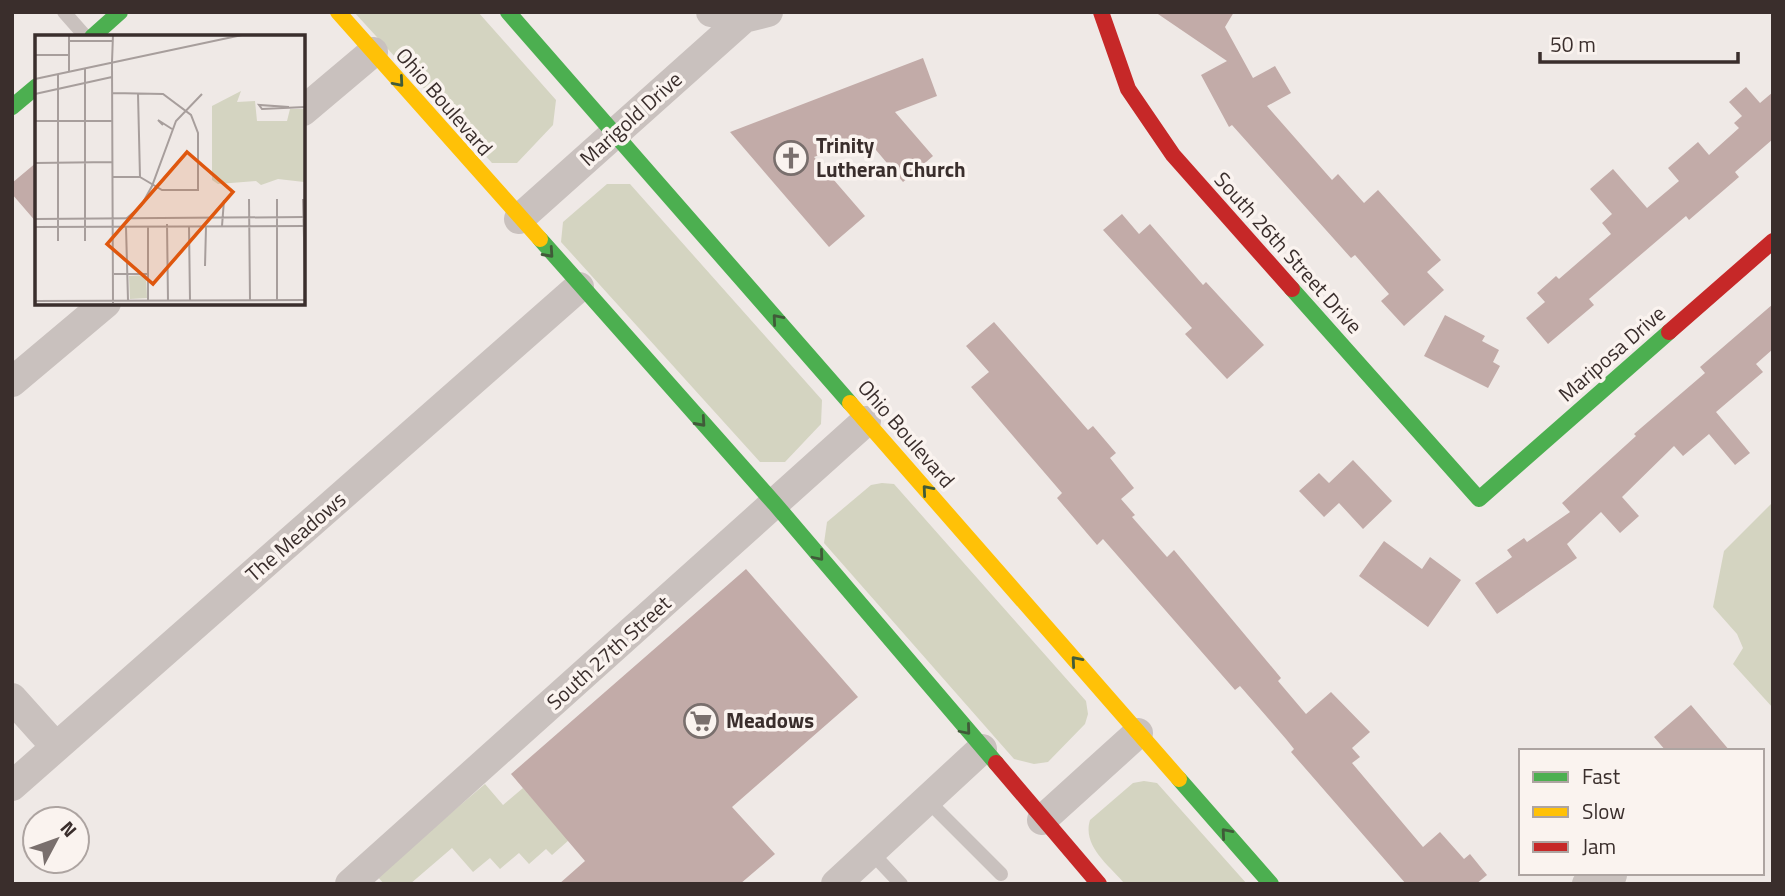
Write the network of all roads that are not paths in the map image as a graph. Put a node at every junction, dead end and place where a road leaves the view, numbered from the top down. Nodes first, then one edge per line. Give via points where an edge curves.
1 (64, 12) edge
2 (120, 12) edge
3 (338, 12) edge
4 (508, 12) edge
5 (711, 12) edge
6 (1101, 12) edge
7 (756, 15) edge
8 (84, 35) edge
9 (94, 35) edge
10 (373, 52) junction
11 (35, 88) edge
12 (12, 107) edge
13 (304, 110) edge
14 (614, 134) junction
15 (519, 219) junction
16 (1773, 241) edge
17 (579, 287) junction
18 (105, 304) edge
19 (12, 383) edge
20 (866, 421) junction
21 (1479, 499) joint
22 (775, 504) junction
23 (12, 698) edge
24 (1138, 733) junction
25 (56, 747) junction
26 (982, 749) junction
27 (12, 786) edge
28 (927, 800) junction
29 (1042, 820) junction
30 (871, 852) junction
31 (1001, 874) dead end
32 (350, 884) edge
33 (836, 884) edge
34 (901, 884) edge
35 (1099, 884) edge
36 (1271, 884) edge

1 - 8 lane
2 - 9 street
3 - 10 street, Ohio Boulevard
4 - 14 street, Ohio Boulevard
5 - 7 street, Marigold Drive
6 - 21 street, South 26th Street Drive via 1128,89 1173,155
7 - 14 street, Marigold Drive
10 - 13 street
10 -> 15 street, Ohio Boulevard
11 - 12 street
14 - 15 street, Marigold Drive
20 -> 14 street, Ohio Boulevard
15 -> 17 street, Ohio Boulevard
16 - 21 street, Mariposa Drive
17 -> 22 street, Ohio Boulevard
17 - 25 street, The Meadows
18 - 19 street
20 - 22 street, South 27th Street
24 -> 20 street, Ohio Boulevard
22 -> 26 street, Ohio Boulevard
22 - 32 street, South 27th Street
23 - 25 street
24 - 29 street
36 -> 24 street, Ohio Boulevard
25 - 27 street, The Meadows
26 - 28 street
26 - 29 street, Ohio Boulevard
28 - 30 street
28 - 31 lane
29 - 35 street, Ohio Boulevard
30 - 33 street
30 - 34 lane

